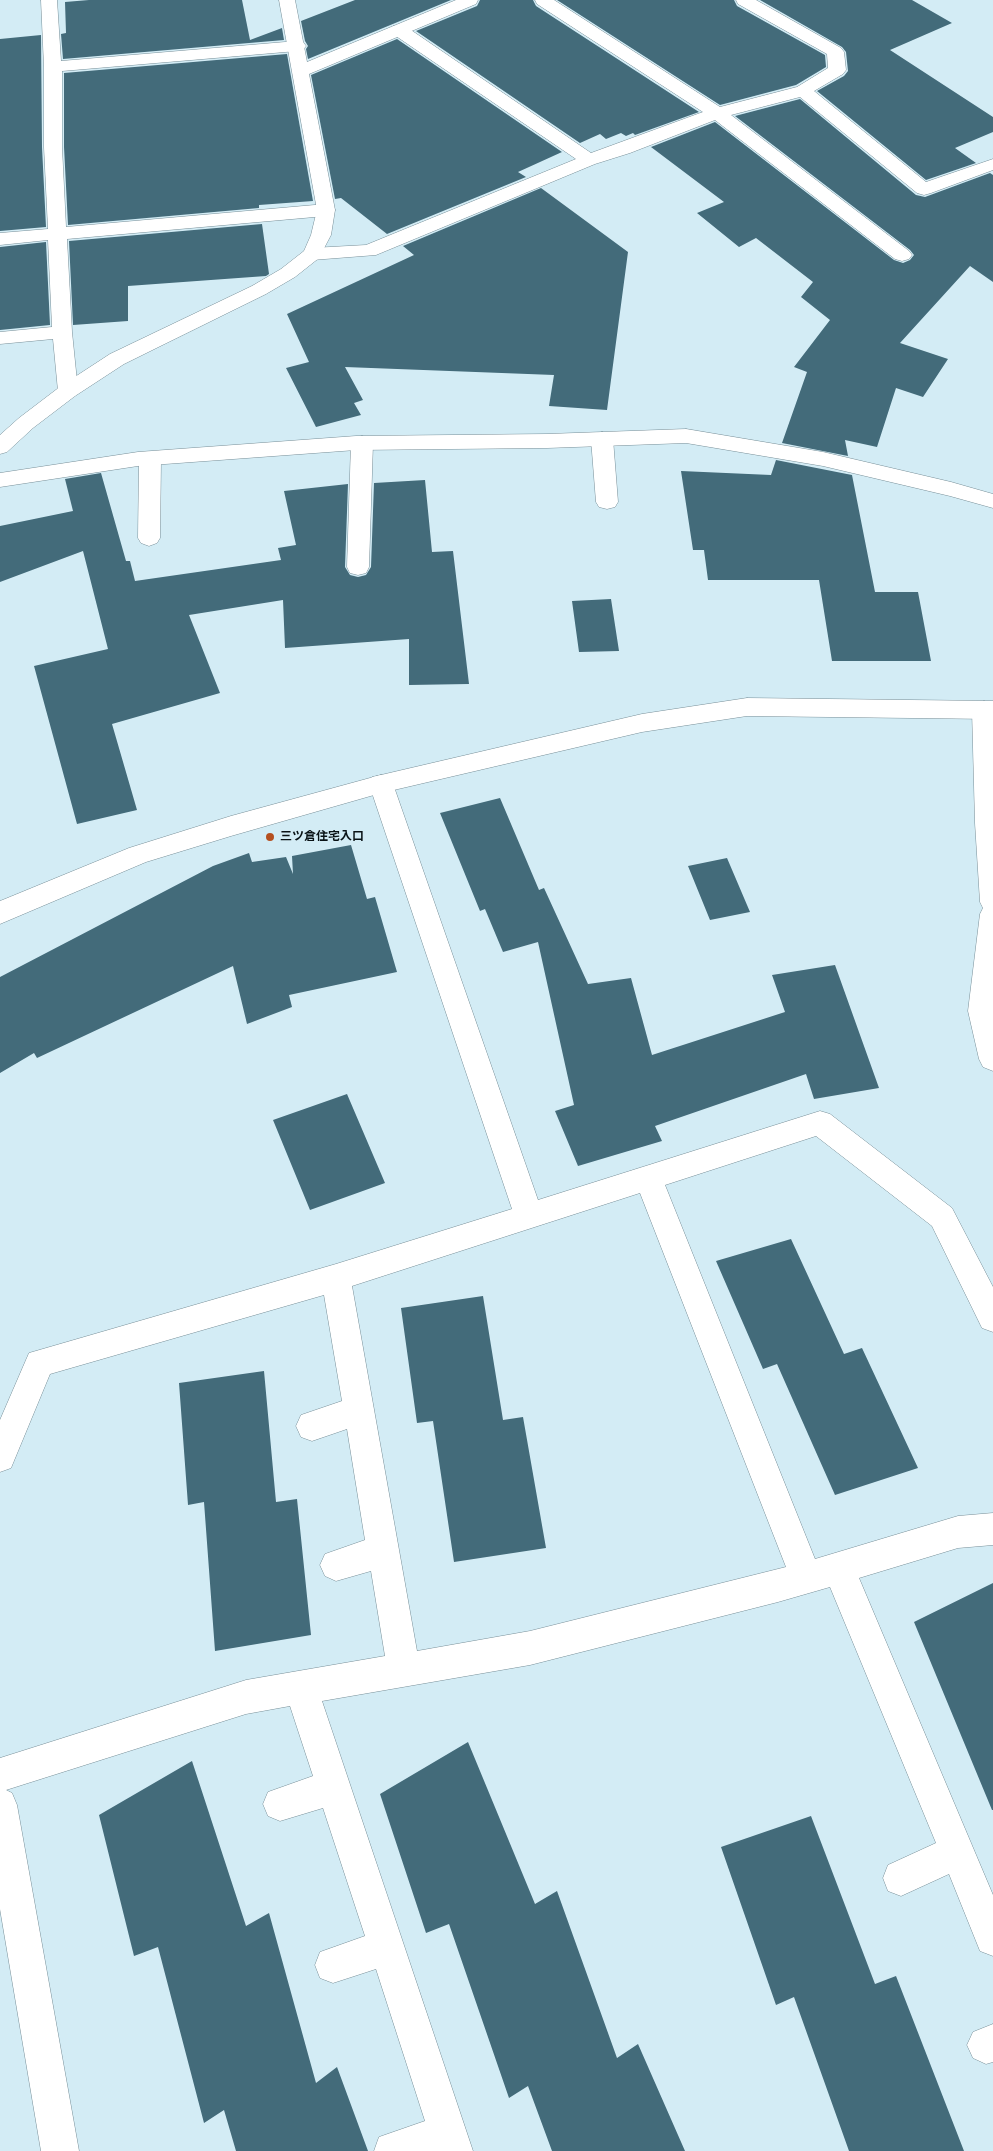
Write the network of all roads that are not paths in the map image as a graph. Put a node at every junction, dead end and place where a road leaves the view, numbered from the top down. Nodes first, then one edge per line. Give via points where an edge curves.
1 (49, 0) edge
2 (287, 0) edge
3 (470, 0) edge
4 (543, 0) edge
5 (744, 0) edge
6 (399, 30) junction
7 (297, 46) junction
8 (53, 67) junction
9 (301, 71) junction
10 (803, 91) junction
11 (717, 113) junction
12 (589, 160) junction
13 (993, 164) edge
14 (326, 210) junction
15 (57, 234) junction
16 (0, 240) edge
17 (312, 254) junction
18 (902, 255) dead end
19 (62, 332) junction
20 (0, 338) edge
21 (68, 392) junction
22 (602, 439) junction
23 (362, 444) junction
24 (0, 448) edge
25 (150, 459) junction
26 (0, 480) edge
27 (993, 501) edge
28 (607, 502) dead end
29 (149, 538) dead end
30 (358, 567) dead end
31 (989, 710) edge
32 (381, 784) junction
33 (993, 902) edge
34 (0, 914) edge
35 (993, 914) edge
36 (993, 1060) edge
37 (648, 1178) junction
38 (529, 1216) junction
39 (336, 1278) junction
40 (993, 1318) edge
41 (359, 1410) junction
42 (312, 1426) dead end
43 (0, 1457) edge
44 (993, 1529) edge
45 (383, 1551) junction
46 (336, 1565) dead end
47 (839, 1568) junction
48 (806, 1578) junction
49 (404, 1669) junction
50 (302, 1687) junction
51 (0, 1775) edge
52 (334, 1787) junction
53 (280, 1804) dead end
54 (0, 1805) edge
55 (958, 1852) junction
56 (901, 1878) dead end
57 (7, 1882) edge
58 (993, 1938) edge
59 (386, 1946) junction
60 (332, 1965) dead end
61 (450, 2142) edge
62 (60, 2151) edge
63 (394, 2151) edge

1 - 8 street
2 - 7 street
3 - 6 street
4 - 11 street
5 - 10 street via 835,52 837,70
6 - 9 street
6 - 12 street
7 - 8 street
7 - 9 street
8 - 15 street
9 - 14 street
10 - 11 street
10 - 13 street via 924,189
11 - 12 street
11 - 18 street
12 - 17 street via 369,251
14 - 15 street
14 - 17 street via 321,235
15 - 16 street
15 - 19 street
17 - 21 street via 259,290 117,359
19 - 20 street
19 - 21 street
21 - 24 street via 26,423
22 - 23 street
22 - 27 street via 686,436 823,459
22 - 28 street
23 - 25 street
23 - 30 street
25 - 26 street
25 - 29 street
31 - 32 street via 747,707 642,723
31 - 33 street via 987,823
32 - 34 street via 138,855
32 - 38 street
35 - 36 street via 981,1011
37 - 38 street
37 - 40 street via 820,1123 942,1217
37 - 48 street
38 - 39 street
39 - 41 street
39 - 43 street via 40,1363
41 - 42 street
41 - 45 street
44 - 47 street via 958,1532
45 - 46 street
45 - 49 street
47 - 48 street
47 - 55 street
48 - 49 street via 530,1648
49 - 50 street
50 - 51 street via 246,1697
50 - 52 street
52 - 53 street
52 - 59 street
54 - 57 street
55 - 56 street
55 - 58 street
57 - 62 street
59 - 60 street
59 - 61 street
61 - 63 street

